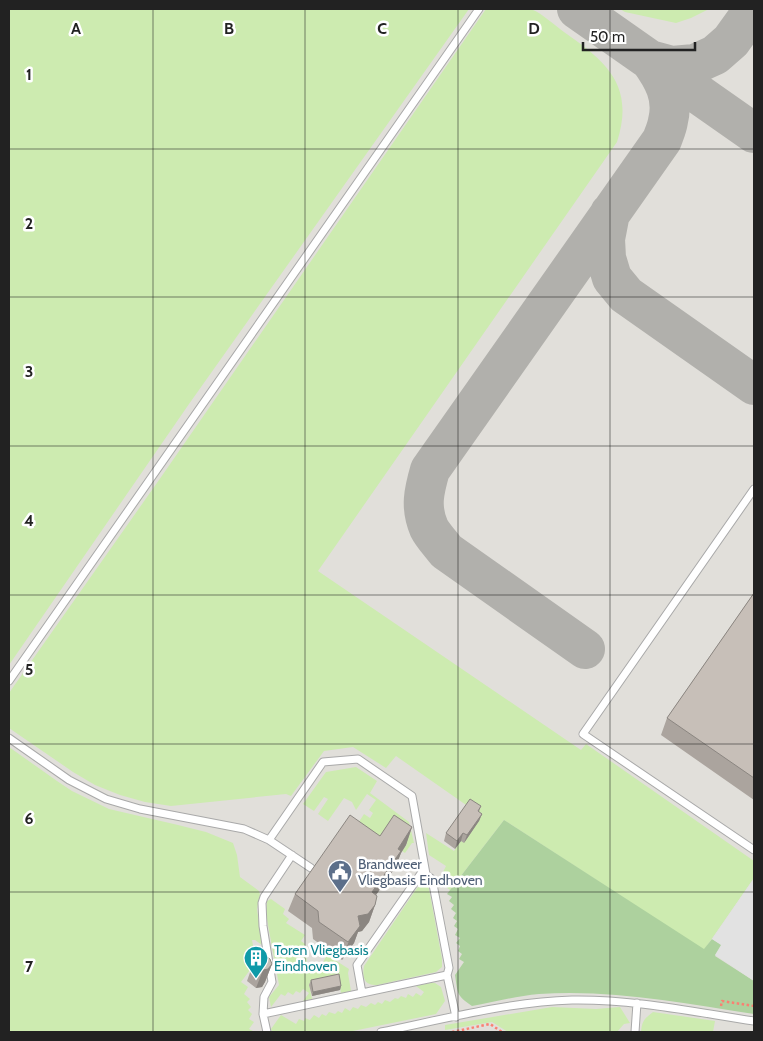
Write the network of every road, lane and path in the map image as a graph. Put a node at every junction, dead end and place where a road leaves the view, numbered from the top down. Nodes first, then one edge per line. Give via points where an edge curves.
1 (479, 9) edge
2 (754, 489) edge
3 (9, 681) edge
4 (9, 738) edge
5 (270, 840) junction
6 (754, 850) edge
7 (292, 855) junction
8 (311, 868) edge
9 (426, 874) junction
10 (447, 975) junction
11 (362, 993) junction
12 (637, 1003) junction
13 (263, 1014) junction
14 (456, 1017) junction
15 (754, 1021) edge
16 (267, 1032) edge
17 (381, 1032) edge
18 (452, 1032) edge
19 (460, 1032) edge
20 (502, 1032) edge
21 (635, 1032) edge

1 - 3 lane
2 - 6 lane via 583,734
4 - 5 lane via 69,780 106,799 140,809 244,829
5 - 7 lane
5 - 9 lane via 323,762 358,758 412,796
7 - 8 lane
7 - 13 lane via 262,904 272,982 264,996
9 - 10 lane via 432,878 449,968
9 - 11 lane via 422,872 357,965
10 - 11 lane
10 - 14 lane
11 - 13 lane
12 - 14 lane via 539,1002
12 - 15 lane
12 - 21 lane
13 - 16 lane
14 - 17 lane
18 - 19 path
19 - 20 path via 490,1024

